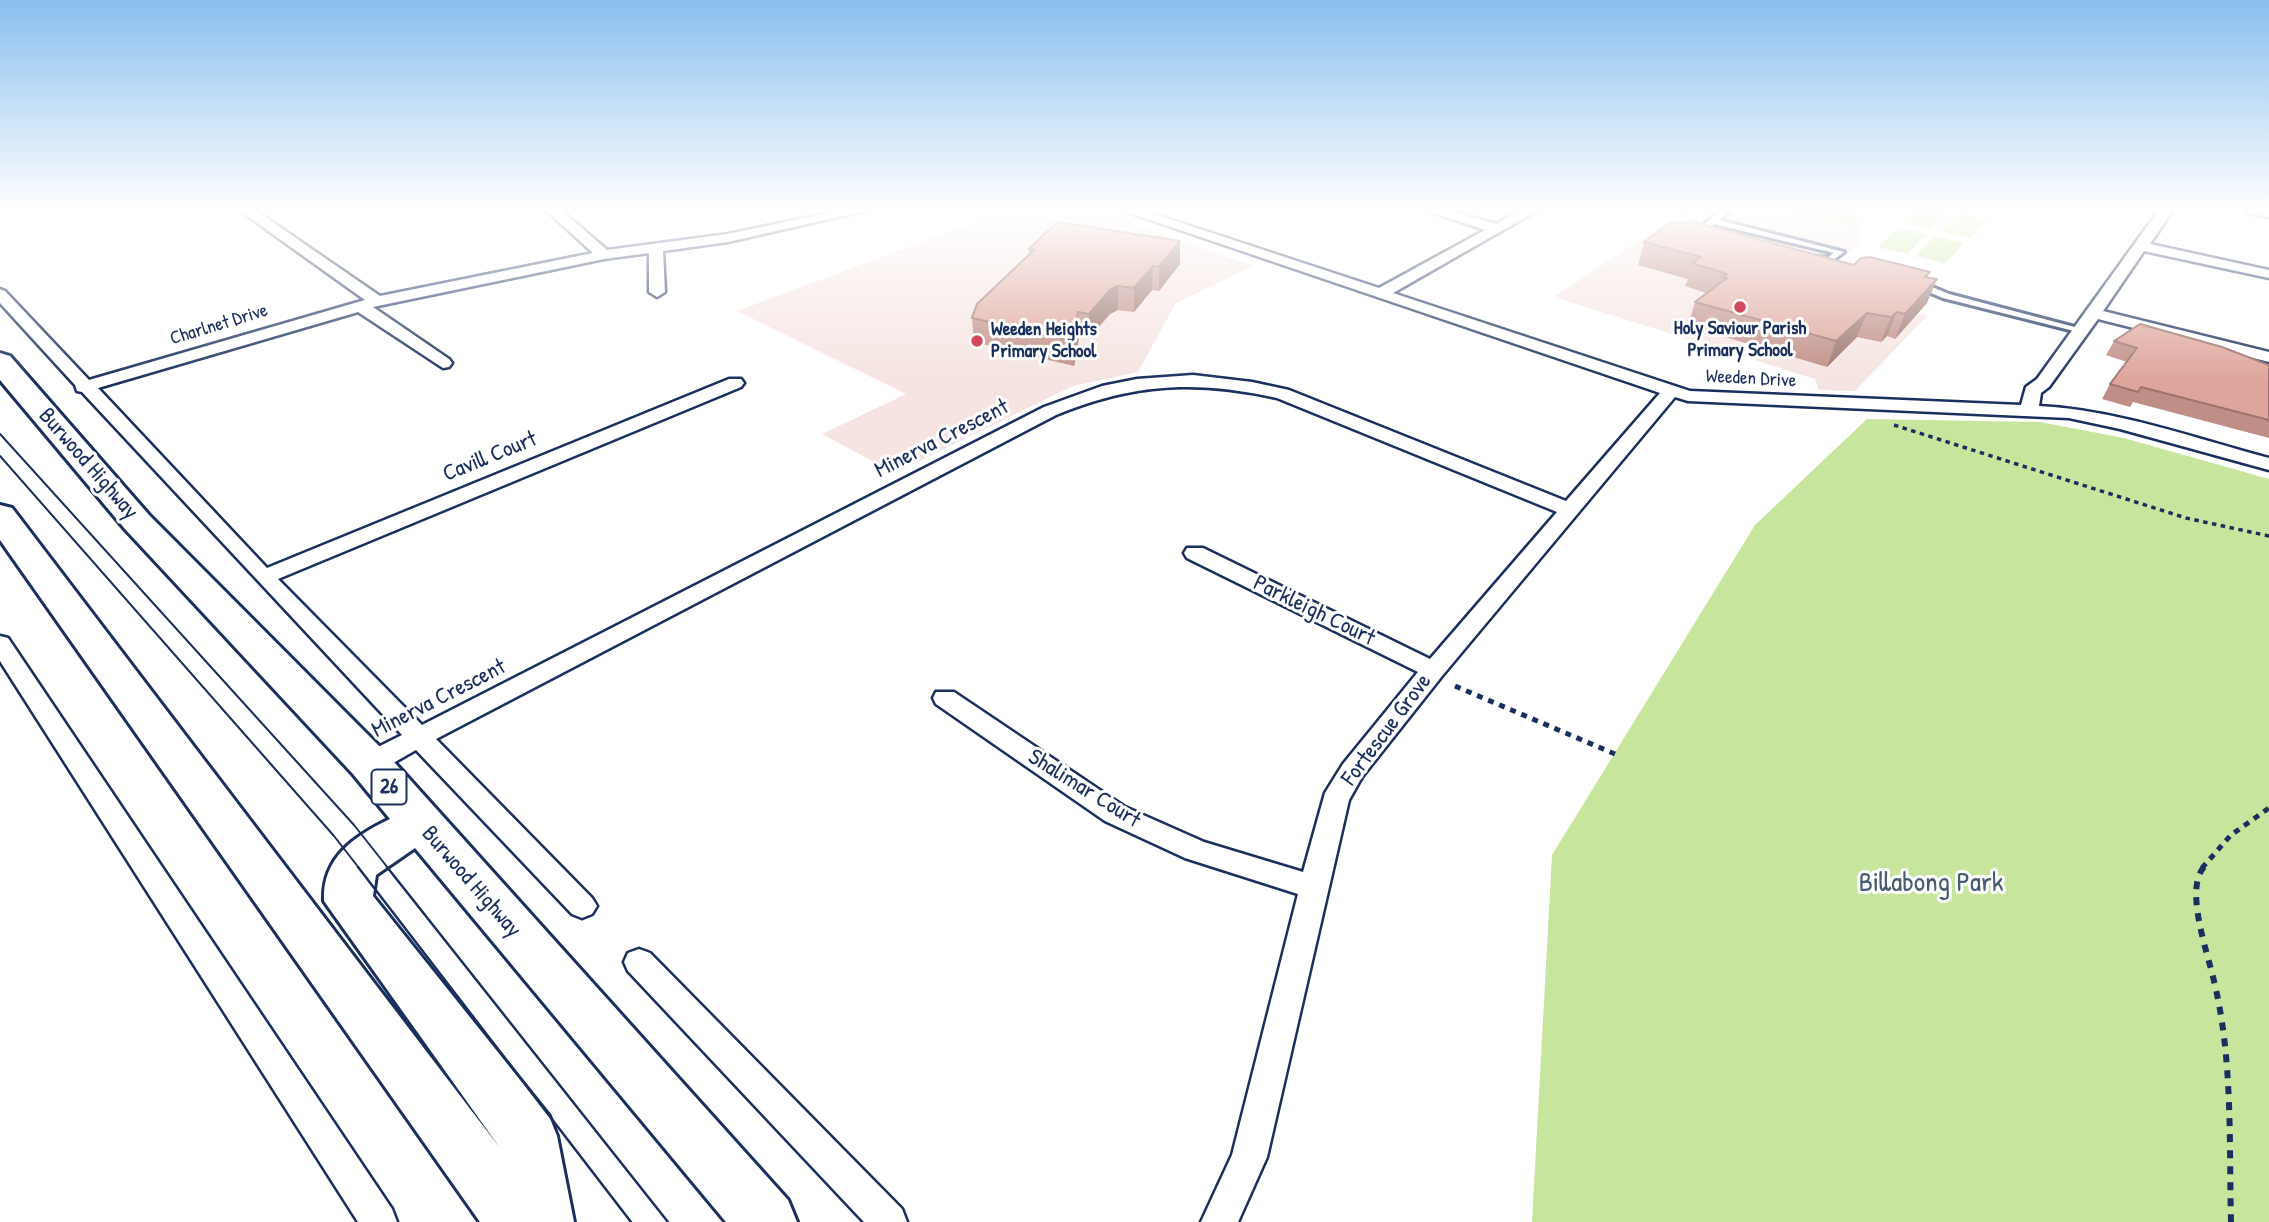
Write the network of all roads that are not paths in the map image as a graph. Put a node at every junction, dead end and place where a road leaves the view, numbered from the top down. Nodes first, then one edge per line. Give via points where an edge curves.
1 (328, 267) edge
2 (545, 267) edge
3 (656, 267) edge
4 (1297, 267) edge
5 (1430, 267) edge
6 (2126, 267) edge
7 (2237, 267) edge
8 (2269, 274) edge
9 (1907, 281) edge
10 (657, 292) dead end
11 (0, 294) edge
12 (1380, 295) junction
13 (377, 301) junction
14 (359, 305) junction
15 (2092, 313) junction
16 (2082, 330) junction
17 (2269, 357) edge
18 (0, 362) edge
19 (443, 363) dead end
20 (735, 383) dead end
21 (2043, 383) junction
22 (83, 387) junction
23 (1670, 391) junction
24 (2030, 410) junction
25 (2069, 413) junction
26 (2269, 464) edge
27 (1571, 510) junction
28 (1, 520) edge
29 (1195, 553) dead end
30 (264, 577) junction
31 (5, 660) edge
32 (1433, 670) junction
33 (945, 698) dead end
34 (418, 738) junction
35 (369, 763) junction
36 (421, 824) junction
37 (1313, 887) junction
38 (582, 906) dead end
39 (639, 962) dead end
40 (379, 1222) edge
41 (518, 1222) edge
42 (543, 1222) edge
43 (766, 1222) edge
44 (889, 1222) edge
45 (1219, 1222) edge

1 - 13 street
2 - 13 street, Charlnet Drive
3 - 10 street
4 - 12 street, Weeden Drive
5 - 12 street
6 - 15 street
7 - 8 street
9 - 16 lane via 1947,296
11 - 22 street, Burwood Highway
12 - 23 street, Weeden Drive
13 - 14 street, Charlnet Drive
14 - 19 street
14 - 22 street, Charlnet Drive
15 - 16 street
15 - 17 street
16 - 21 street
18 - 35 highway, Burwood Highway / 26 via 155,541
20 - 30 street, Cavill Court
21 - 24 street via 2032,391
21 - 25 street
22 - 30 street, Burwood Highway
23 - 24 street, Weeden Drive via 1708,399
23 - 27 street, Fortescue Grove
24 - 25 street, Weeden Drive
25 - 26 street, Weeden Drive
27 - 32 street, Fortescue Grove
27 - 34 street, Minerva Crescent via 1283,394 1207,380 1143,381 1087,395 1050,411
28 - 41 highway
29 - 32 street, Parkleigh Court
30 - 34 street, Burwood Highway
31 - 40 street
32 - 37 street, Fortescue Grove via 1352,771 1335,800
33 - 37 street, Shalimar Court via 1115,814 1195,850
34 - 35 street, Minerva Crescent
34 - 38 street, Burwood Highway
35 - 36 highway, Burwood Highway / 26
36 - 42 highway via 356,864 347,879 349,901 528,1136
36 - 43 highway, Burwood Highway / 26
37 - 45 street, Fortescue Grove via 1249,1157
39 - 44 street

